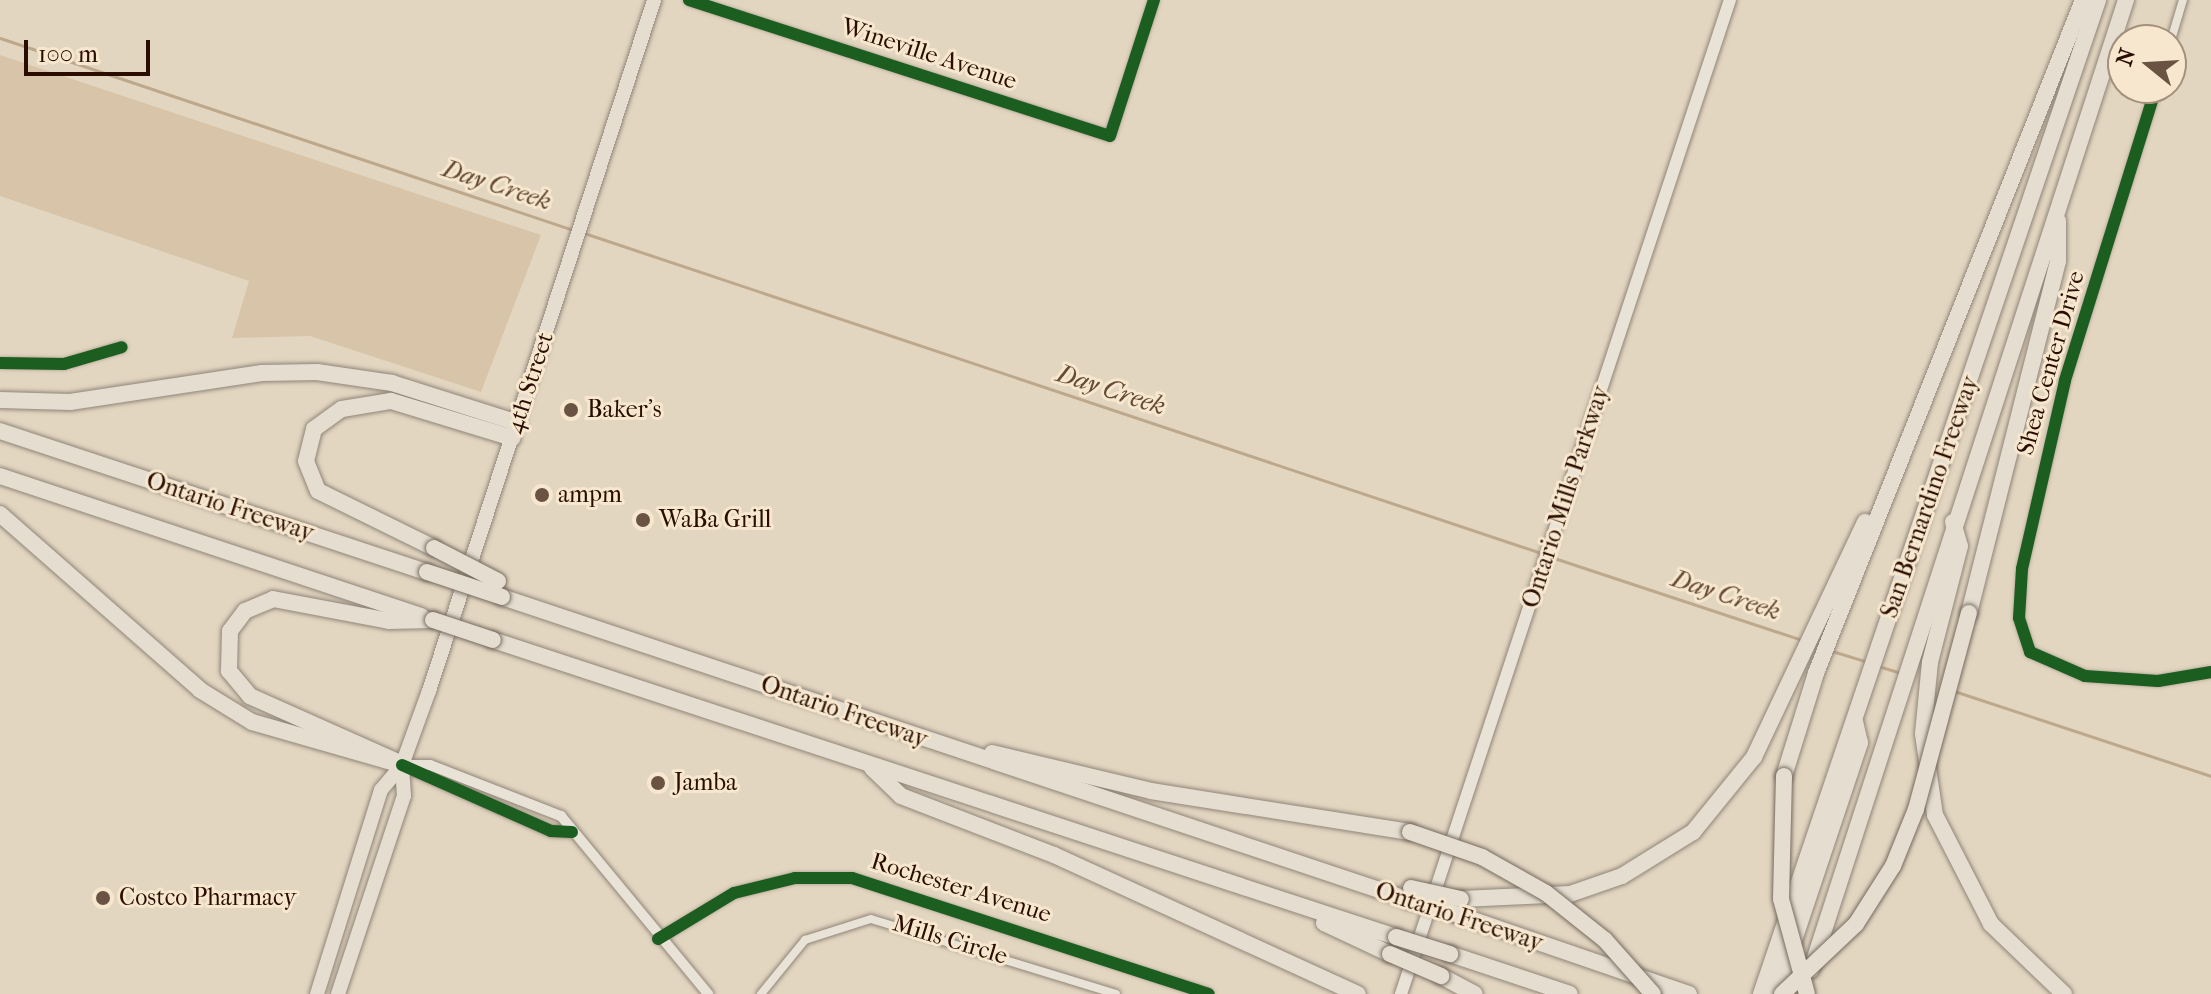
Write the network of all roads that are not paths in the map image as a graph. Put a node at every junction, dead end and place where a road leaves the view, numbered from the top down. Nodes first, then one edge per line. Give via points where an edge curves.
1 (654, 0) edge
2 (689, 0) edge
3 (1154, 0) edge
4 (1730, 0) edge
5 (2083, 0) edge
6 (2098, 0) edge
7 (2126, 0) edge
8 (2183, 0) edge
9 (2176, 24) edge
10 (2151, 104) edge
11 (2058, 204) junction
12 (122, 347) dead end
13 (0, 363) edge
14 (1926, 394) junction
15 (0, 400) edge
16 (0, 431) edge
17 (515, 431) junction
18 (0, 476) edge
19 (0, 514) edge
20 (1953, 522) junction
21 (500, 589) junction
22 (410, 616) junction
23 (2211, 672) edge
24 (1854, 720) junction
25 (916, 737) junction
26 (402, 765) junction
27 (869, 765) junction
28 (572, 832) junction
29 (1410, 894) junction
30 (1265, 895) junction
31 (658, 939) junction
32 (1356, 993) edge
33 (317, 994) edge
34 (338, 994) edge
35 (708, 994) edge
36 (761, 994) edge
37 (1116, 994) edge
38 (1209, 994) edge
39 (1401, 994) edge
40 (1475, 994) edge
41 (1570, 994) edge
42 (1653, 994) edge
43 (1689, 994) edge
44 (1761, 994) edge
45 (1779, 994) edge
46 (1805, 994) edge
47 (2064, 994) edge

1 - 17 main road, 4th Street
2 - 3 street, Wineville Avenue via 1110,136
4 - 39 main road, Ontario Mills Parkway
5 - 14 highway
6 - 24 highway, San Bernardino Freeway
7 - 11 highway, San Bernardino Freeway
8 - 9 street
10 - 23 street, Shea Center Drive via 2065,381 2036,502 2019,618 2030,652 2085,676 2121,681
11 - 20 highway, San Bernardino Freeway
11 - 45 highway, bridge via 2058,261 1916,809 1893,866 1830,954
12 - 13 street via 64,364
14 - 29 highway, bridge via 1743,775 1668,851 1570,894 1461,899
14 - 46 highway, bridge via 1816,673 1784,776 1781,899
15 - 17 highway via 70,402 317,372 392,383
16 - 21 highway, Ontario Freeway, bridge via 427,572
17 - 21 highway, bridge via 391,401 342,409 314,429 306,461 318,491 434,548
17 - 26 main road, 4th Street
18 - 22 highway, Ontario Freeway
19 - 26 highway via 175,671 252,722
20 - 46 highway, San Bernardino Freeway
20 - 47 highway via 1960,546 1930,662 1925,705 1935,815 1953,862 2016,955
21 - 25 highway, Ontario Freeway via 568,619
22 - 26 highway via 273,599 237,620 227,648 229,671 250,696
22 - 27 highway, Ontario Freeway, bridge
24 - 44 highway, San Bernardino Freeway
24 - 45 highway via 1860,743
25 - 29 highway, Ontario Freeway via 1332,875
25 - 42 highway, bridge via 1151,791 1410,832 1482,857 1546,893 1605,940
26 - 28 street via 551,831
26 - 28 street via 430,765 531,801 561,816
26 - 33 main road, 4th Street via 381,790
26 - 34 main road, 4th Street via 404,796
27 - 30 highway, Ontario Freeway
27 - 32 highway via 901,796 1054,855
28 - 31 street
29 - 43 highway, Ontario Freeway, bridge
30 - 40 highway, bridge
30 - 41 highway, Ontario Freeway, bridge
31 - 35 street
31 - 38 street, Rochester Avenue via 745,890 808,876 852,878
36 - 37 street, Mills Circle via 805,940 871,919

